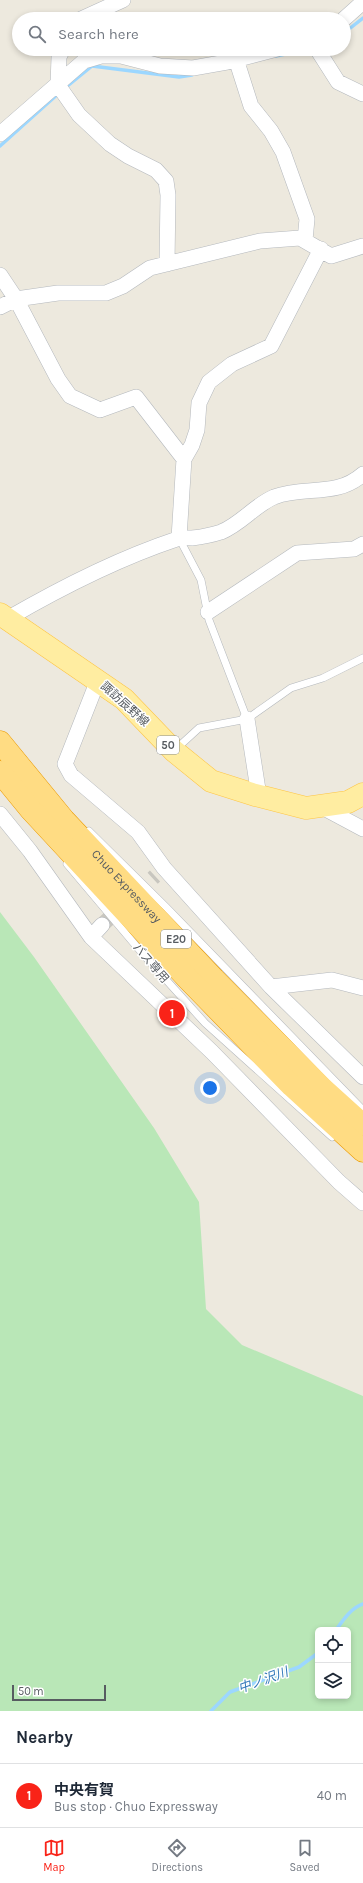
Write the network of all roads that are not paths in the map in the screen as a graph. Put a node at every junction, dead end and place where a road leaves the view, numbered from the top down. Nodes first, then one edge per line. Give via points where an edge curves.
1 (123, 0) edge
2 (363, 2) edge
3 (96, 12) edge
4 (351, 13) edge
5 (60, 56) edge
6 (248, 56) edge
7 (321, 56) edge
8 (236, 59) junction
9 (58, 85) junction
10 (363, 94) edge
11 (0, 134) edge
12 (305, 240) junction
13 (363, 246) edge
14 (321, 249) junction
15 (167, 264) junction
16 (0, 275) edge
17 (16, 299) junction
18 (0, 307) edge
19 (184, 459) junction
20 (363, 474) edge
21 (179, 538) junction
22 (363, 544) edge
23 (208, 612) junction
24 (4, 616) edge
25 (363, 658) edge
26 (98, 680) junction
27 (247, 719) junction
28 (0, 742) edge
29 (174, 751) junction
30 (0, 772) edge
31 (363, 794) edge
32 (259, 796) junction
33 (320, 806) junction
34 (31, 810) junction
35 (0, 814) edge
36 (74, 822) junction
37 (363, 829) edge
38 (44, 838) dead end
39 (60, 856) dead end
40 (102, 925) tunnel mouth
41 (91, 937) junction
42 (271, 987) junction
43 (363, 988) edge
44 (363, 1077) edge
45 (363, 1110) edge
46 (363, 1125) edge
47 (339, 1143) dead end
48 (363, 1151) edge
49 (363, 1203) edge

1 - 3 street
2 - 4 street
5 - 9 street
6 - 8 street
7 - 10 street via 338,82
8 - 9 street via 193,68 160,66 121,56 101,56 84,61
8 - 12 street via 251,106 271,131 283,152 307,219
9 - 11 street
9 - 15 street via 79,115 110,144 156,170 166,181
12 - 14 street
12 - 15 street via 300,238 260,241
13 - 14 street via 331,256
14 - 19 street via 271,346 232,364 209,382 199,402 197,430
15 - 17 street via 150,268 123,286 106,293 58,293
16 - 17 street
17 - 18 street
17 - 19 street via 58,379 70,396 100,410 136,397
19 - 21 street
20 - 21 street via 354,482 337,489 291,492 273,497 223,531 193,538
21 - 23 lane via 201,580
21 - 24 street via 130,556
22 - 23 street via 354,549 298,553
23 - 27 lane
24 - 26 main road, 諏訪辰野線 / 50
25 - 27 lane via 323,678 291,688
26 - 29 main road, 諏訪辰野線 / 50 via 124,700
26 - 42 street via 65,764 71,775 138,832 159,872
27 - 29 lane via 199,728
27 - 32 street
28 - 36 highway, Chuo Expressway / E20
29 - 32 main road, 諏訪辰野線 / 50 via 211,781
30 - 34 highway, Chuo Expressway / E20
31 - 33 main road, 諏訪辰野線 / 50 via 348,802
32 - 33 main road, 諏訪辰野線 / 50 via 306,808
33 - 37 street
34 - 38 lane
34 - 48 highway, Chuo Expressway / E20 via 286,1080
35 - 41 street via 30,851
36 - 45 lane via 166,907
36 - 46 highway, Chuo Expressway / E20 via 214,979 323,1089
39 - 47 lane, バス専用 via 205,1023
40 - 41 street
41 - 49 street via 212,1052 339,1182
42 - 43 street via 332,980
42 - 44 street

